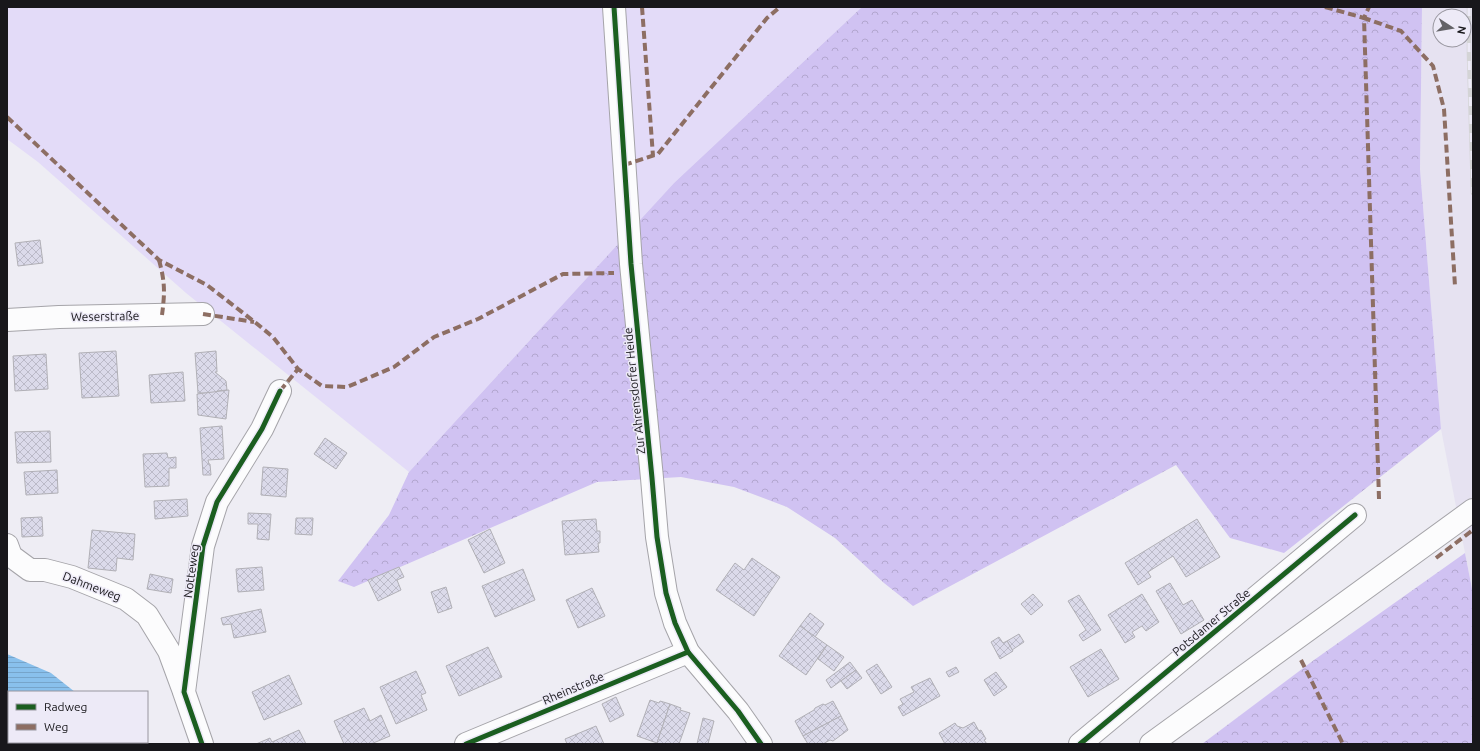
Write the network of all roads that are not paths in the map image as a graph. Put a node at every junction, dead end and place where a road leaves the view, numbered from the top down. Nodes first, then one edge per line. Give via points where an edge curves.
1 (614, 7) edge
2 (203, 314) dead end
3 (7, 320) edge
4 (280, 391) dead end
5 (1473, 510) edge
6 (1355, 515) dead end
7 (7, 545) edge
8 (688, 652) junction
9 (184, 692) junction
10 (202, 744) edge
11 (466, 744) edge
12 (761, 744) edge
13 (1080, 744) edge
14 (1151, 744) edge

1 - 8 street, Zur Ahrensdorfer Heide via 631,264 657,537 666,593 674,623
2 - 3 street, Weserstraße
4 - 9 street, Notteweg via 262,429 217,502 203,546
5 - 14 street
6 - 13 street, Potsdamer Straße
7 - 9 street, Dahmeweg via 11,556 30,570 45,570 72,577 126,599 146,615 169,651
8 - 11 street, Rheinstraße
8 - 12 street, Zur Ahrensdorfer Heide via 738,711
9 - 10 street, Notteweg

